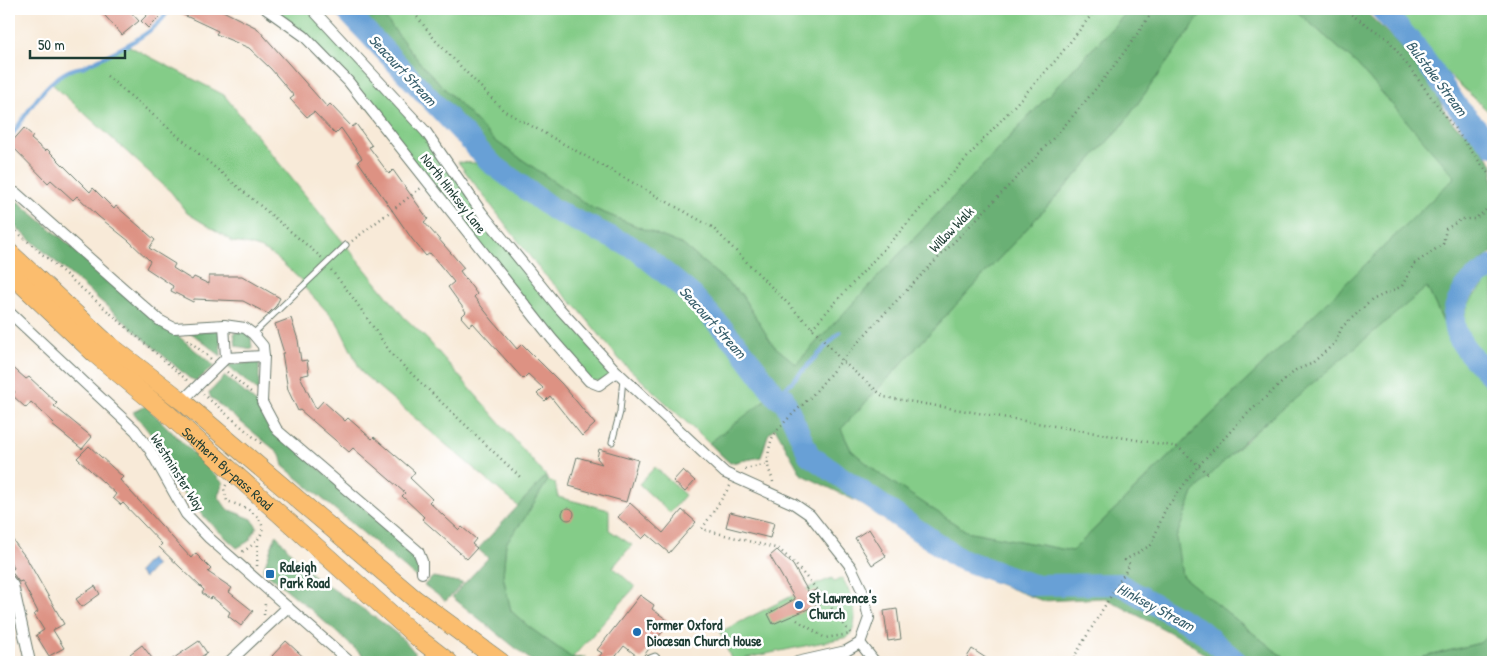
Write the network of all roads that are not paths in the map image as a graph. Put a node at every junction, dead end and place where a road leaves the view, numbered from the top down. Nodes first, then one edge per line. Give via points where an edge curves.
1 (266, 9) edge
2 (312, 9) edge
3 (9, 192) edge
4 (346, 245) road end
5 (9, 252) edge
6 (9, 272) edge
7 (9, 312) edge
8 (224, 325) junction
9 (253, 334) junction
10 (264, 356) junction
11 (226, 358) junction
12 (620, 375) junction
13 (182, 401) junction
14 (612, 442) dead end
15 (422, 573) dead end
16 (9, 580) edge
17 (288, 607) junction
18 (418, 638) junction
19 (860, 643) junction
20 (30, 662) edge
21 (229, 662) edge
22 (350, 662) edge
23 (441, 662) edge
24 (449, 662) edge
25 (501, 662) edge
26 (644, 662) edge
27 (662, 662) edge
28 (797, 662) edge
29 (875, 662) edge

1 - 12 street, North Hinksey Lane via 304,36 348,81 589,381 599,385
2 - 12 street, North Hinksey Lane via 426,132 482,213
3 - 8 street via 16,193 158,320 174,328
4 - 9 lane
5 - 13 highway, Southern By-pass Road via 108,344
6 - 18 highway, Southern By-pass Road via 95,354 168,414
7 - 17 street, Westminster Way via 135,430 186,514
8 - 9 street via 245,328
8 - 11 street
9 - 10 street via 263,346
10 - 11 street
10 - 15 street via 262,402 277,430 418,551
11 - 13 street
12 - 14 lane via 620,412
12 - 19 street, North Hinksey Lane via 725,472 794,504 810,515 851,567 862,590 869,618
13 - 25 highway, Southern By-pass Road via 415,599
16 - 20 street
17 - 21 street
17 - 22 street, Westminster Way
18 - 23 highway
18 - 24 highway, Southern By-pass Road
19 - 28 street via 846,651
19 - 29 street
26 - 27 lane via 655,656

